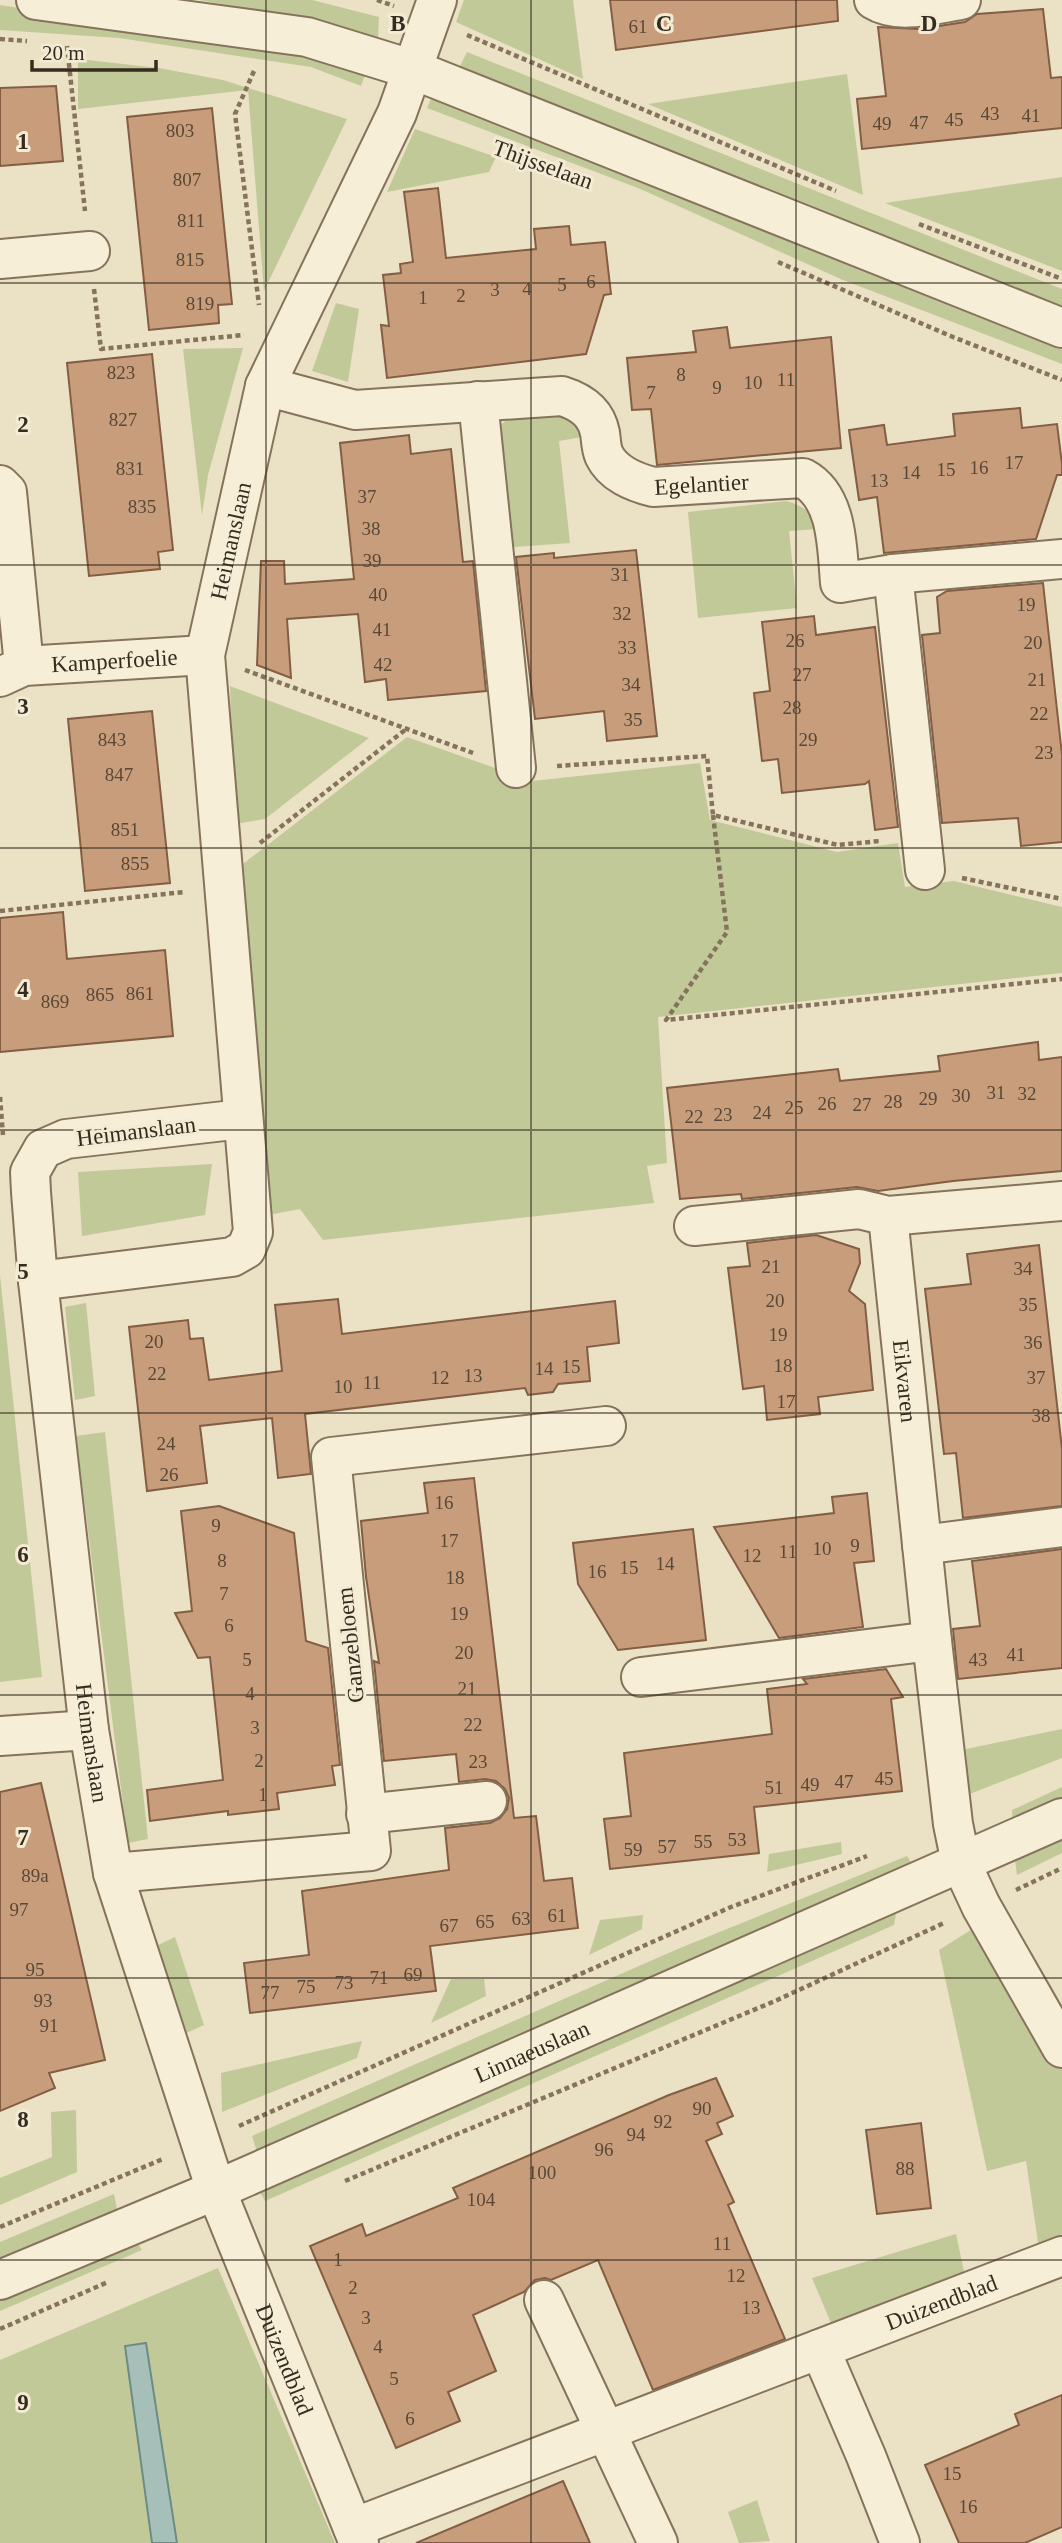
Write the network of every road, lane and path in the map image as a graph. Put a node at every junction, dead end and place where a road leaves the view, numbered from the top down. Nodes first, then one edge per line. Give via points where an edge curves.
1 (36, 0) edge
2 (377, 0) edge
3 (874, 0) edge
4 (961, 0) edge
5 (433, 9) edge
6 (0, 39) edge
7 (40, 43) dead end
8 (54, 44) dead end
9 (67, 46) junction
10 (80, 47) dead end
11 (242, 65) dead end
12 (414, 70) junction
13 (839, 192) dead end
14 (914, 222) dead end
15 (90, 251) junction
16 (0, 259) edge
17 (775, 261) dead end
18 (1062, 279) edge
19 (259, 306) dead end
20 (1062, 328) edge
21 (249, 335) dead end
22 (1062, 380) edge
23 (265, 386) junction
24 (478, 401) junction
25 (0, 485) edge
26 (1062, 559) edge
27 (893, 574) junction
28 (205, 655) junction
29 (12, 672) edge
30 (405, 730) junction
31 (516, 768) junction
32 (713, 815) junction
33 (220, 849) junction
34 (925, 870) junction
35 (223, 888) junction
36 (1062, 899) edge
37 (0, 911) edge
38 (1062, 979) edge
39 (242, 1119) junction
40 (1062, 1201) edge
41 (887, 1216) junction
42 (694, 1226) dead end
43 (38, 1281) junction
44 (606, 1426) dead end
45 (1062, 1527) edge
46 (922, 1545) junction
47 (932, 1641) junction
48 (641, 1677) dead end
49 (89, 1730) junction
50 (0, 1736) edge
51 (487, 1801) dead end
52 (366, 1814) junction
53 (1062, 1818) edge
54 (875, 1853) dead end
55 (961, 1863) junction
56 (1062, 1868) edge
57 (113, 1873) junction
58 (981, 1906) junction
59 (1062, 2048) edge
60 (201, 2143) junction
61 (333, 2186) dead end
62 (216, 2190) junction
63 (0, 2227) edge
64 (1062, 2256) edge
65 (0, 2280) edge
66 (115, 2280) dead end
67 (544, 2300) dead end
68 (0, 2329) edge
69 (820, 2350) junction
70 (606, 2431) junction
71 (356, 2536) edge
72 (658, 2543) edge
73 (900, 2543) edge

1 - 12 street, Thijsselaan via 307,37
2 - 5 path
3 - 4 street via 886,8
5 - 12 street, Heimanslaan
5 - 13 path
6 - 7 path
8 - 9 path
9 - 10 path
9 - 15 path
11 - 19 path via 256,67 235,114
12 - 20 street, Thijsselaan
12 - 23 street, Heimanslaan
14 - 18 path
15 - 16 street
15 - 21 path via 101,349
17 - 22 path
23 - 24 street, Egelantier via 355,410
23 - 28 street, Heimanslaan
24 - 27 street, Egelantier via 562,396 576,400 598,425 604,455 620,474 636,483 653,487 803,478 816,485 835,528 840,583
24 - 31 street
25 - 29 street, Kamperfoelie via 8,492
26 - 27 street, Egelantier
27 - 34 street
28 - 29 street, Kamperfoelie
28 - 30 path
28 - 33 street, Heimanslaan
30 - 31 path
30 - 33 path via 262,842
31 - 32 path via 706,756
32 - 34 path via 838,845 905,838
32 - 38 path via 727,932 666,1020
33 - 35 street, Heimanslaan
34 - 36 path
35 - 37 path
35 - 39 street, Heimanslaan
39 - 43 street, Heimanslaan via 66,1139 43,1149 30,1172
39 - 43 street, Heimanslaan via 253,1231 246,1249 232,1257
40 - 41 street
41 - 42 street via 859,1209
41 - 46 street, Eikvaren
43 - 49 street, Heimanslaan
44 - 52 street, Ganzebloem via 331,1457
45 - 46 street
46 - 47 street, Eikvaren
47 - 48 street
47 - 55 street, Eikvaren
49 - 50 street
49 - 57 street, Heimanslaan
51 - 52 street
52 - 57 street, Ganzebloem via 371,1851
53 - 55 street, Linnaeuslaan
54 - 60 path via 731,1907
55 - 58 street
55 - 62 street, Linnaeuslaan
56 - 58 path, Linnaeuslaan
57 - 60 street, Heimanslaan
58 - 59 street
58 - 61 path, Linnaeuslaan via 775,2000
60 - 62 street, Heimanslaan
60 - 63 path
62 - 65 street, Linnaeuslaan
62 - 71 street, Duizendblad
64 - 69 street, Duizendblad
66 - 68 path
67 - 70 street
69 - 70 street, Duizendblad
69 - 73 street
70 - 71 street, Duizendblad
70 - 72 street

